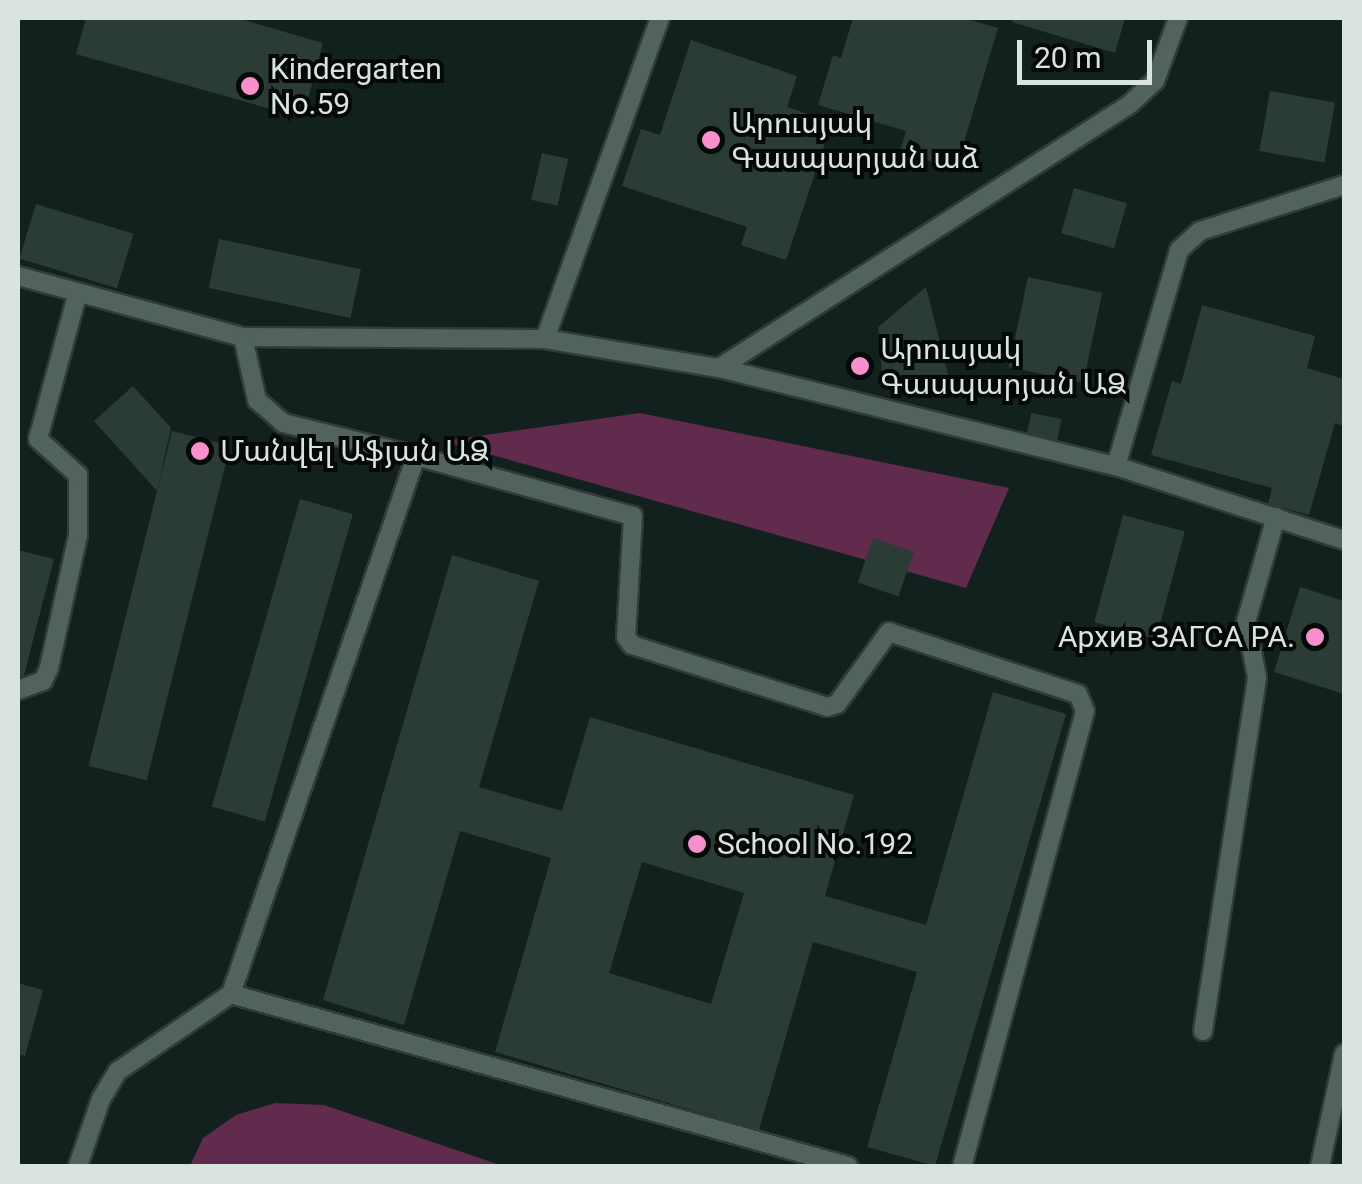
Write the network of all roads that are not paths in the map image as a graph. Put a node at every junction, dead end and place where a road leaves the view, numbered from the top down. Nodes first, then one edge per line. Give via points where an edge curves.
1 (660, 18) edge
2 (1178, 18) edge
3 (1344, 184) edge
4 (18, 276) edge
5 (77, 295) junction
6 (243, 338) junction
7 (545, 340) junction
8 (719, 368) junction
9 (416, 456) junction
10 (1116, 466) junction
11 (1276, 517) junction
12 (1344, 540) edge
13 (18, 690) edge
14 (231, 994) junction
15 (1203, 1031) dead end
16 (1344, 1054) edge
17 (78, 1166) edge
18 (848, 1166) edge
19 (962, 1166) edge
20 (1320, 1166) edge

1 - 7 lane
2 - 8 lane via 1156,80 1130,104
3 - 10 lane via 1200,231 1179,250
4 - 5 lane
5 - 6 lane
5 - 13 lane via 38,439 78,475 78,536 50,668 42,681
6 - 7 lane
6 - 9 lane via 258,400 283,423
7 - 8 lane
8 - 10 lane
9 - 14 lane
9 - 19 lane via 633,516 626,637 632,645 826,707 837,704 884,636 896,633 1078,694 1085,711
10 - 11 lane
11 - 12 lane
11 - 15 lane via 1246,622 1257,676
14 - 17 lane via 118,1070
14 - 18 lane
16 - 20 lane

